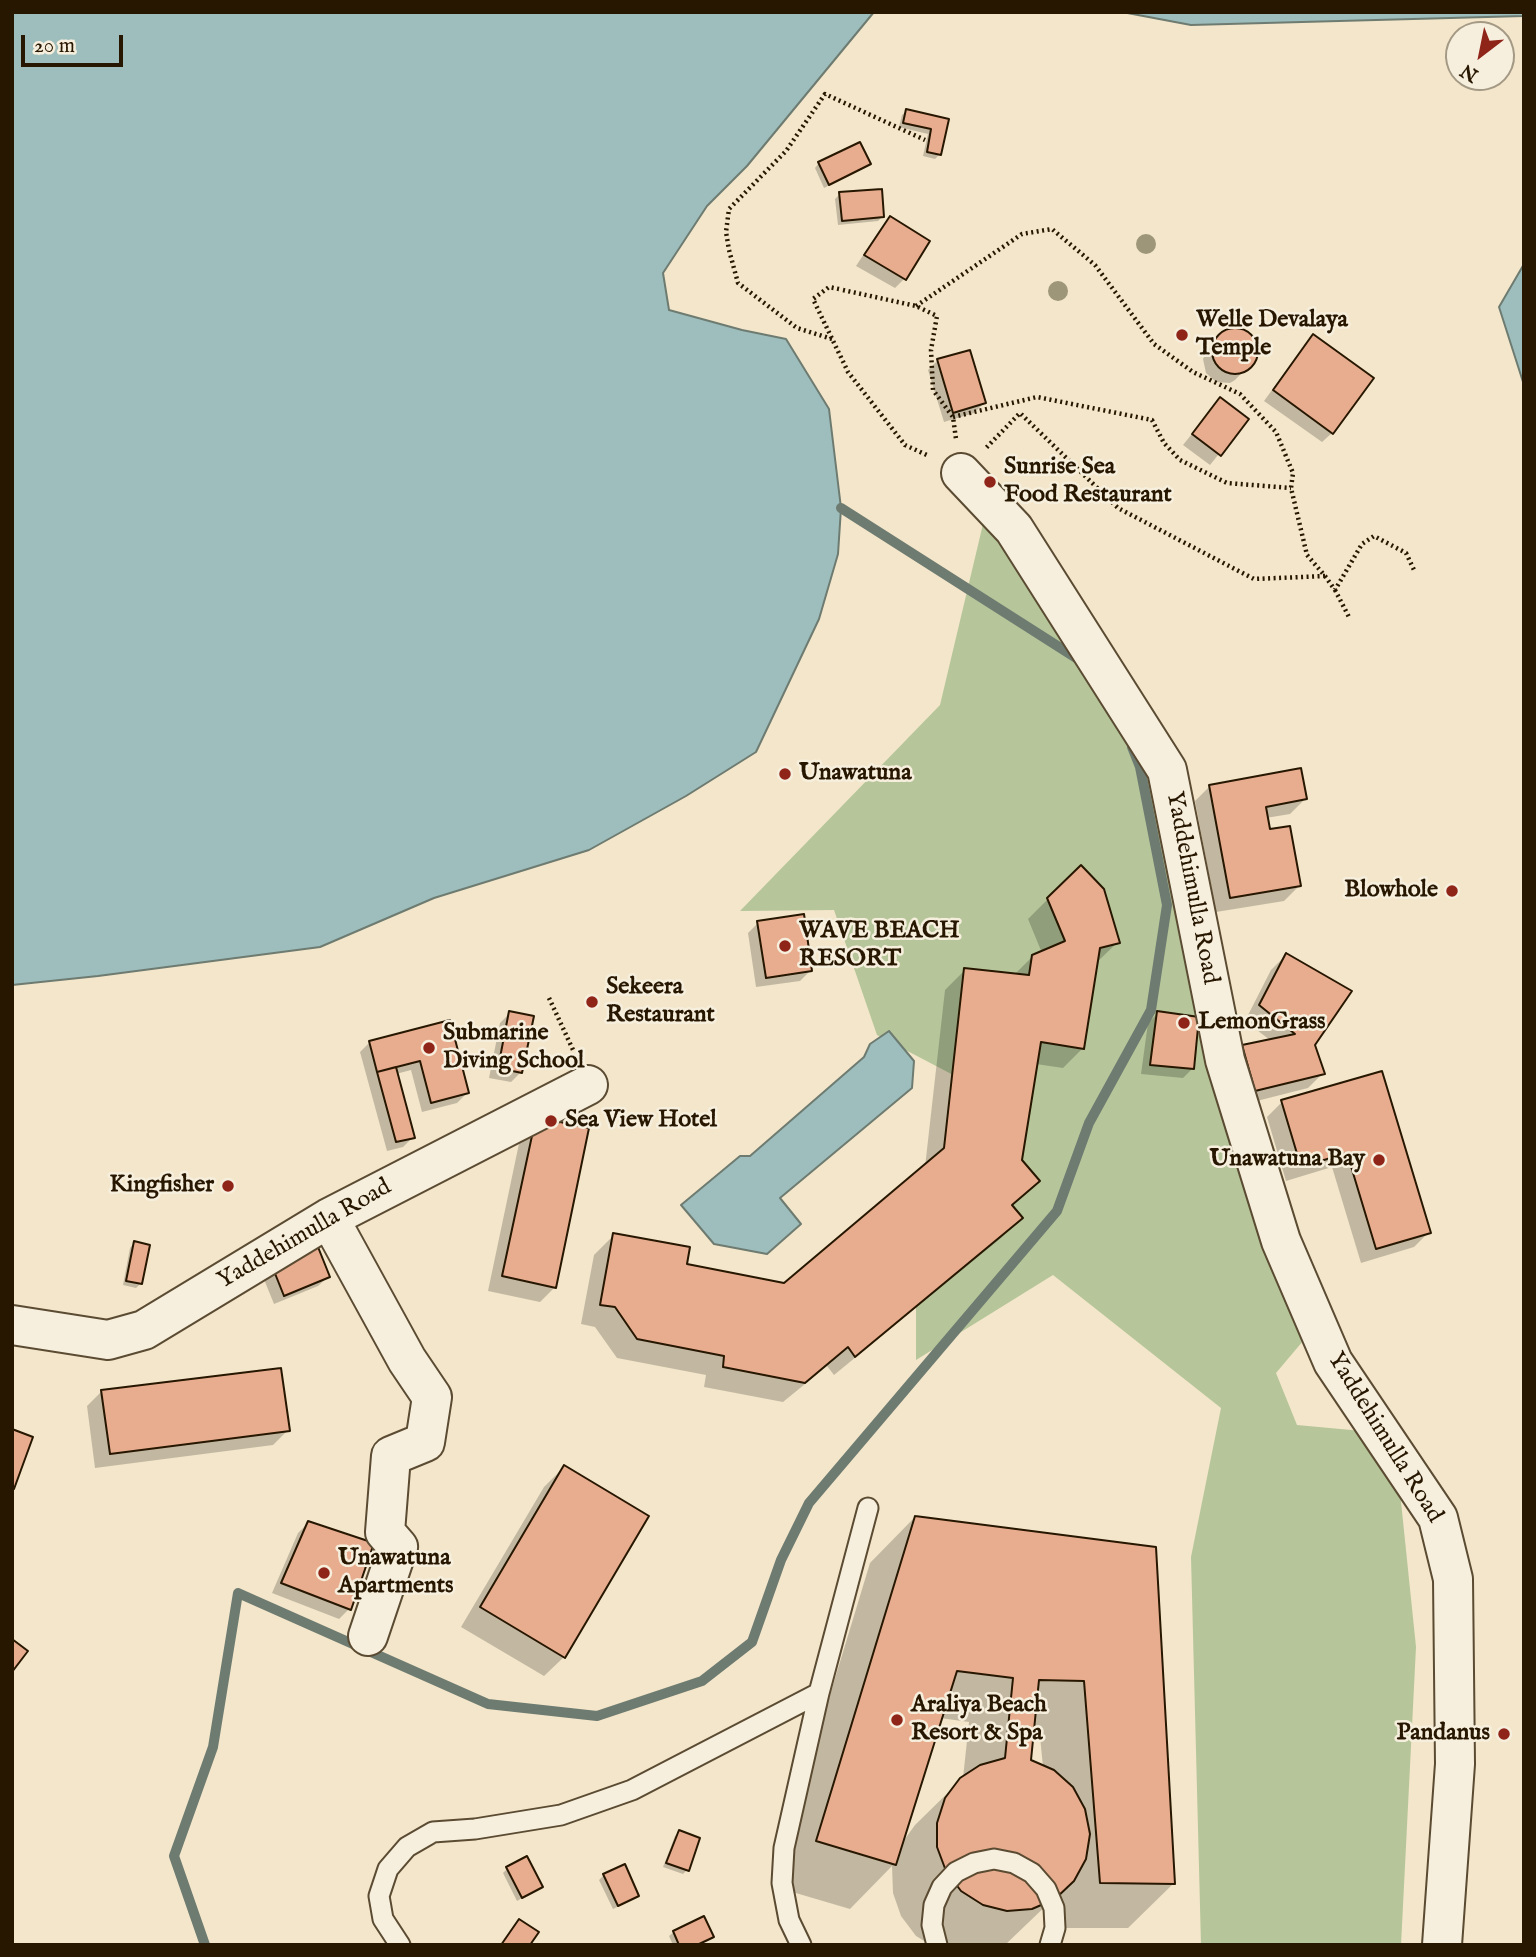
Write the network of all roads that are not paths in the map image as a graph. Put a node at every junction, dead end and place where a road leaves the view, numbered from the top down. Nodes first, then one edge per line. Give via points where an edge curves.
1 (961, 473) road end
2 (588, 1085) road end
3 (329, 1217) junction
4 (12, 1325) edge
5 (869, 1508) dead end
6 (368, 1636) dead end
7 (820, 1693) junction
8 (400, 1945) edge
9 (801, 1945) edge
10 (937, 1945) edge
11 (1050, 1945) edge
12 (1442, 1945) edge

1 - 12 street, Yaddehimulla Road via 1014,529 1167,770 1225,1059 1281,1241 1333,1362 1438,1518 1453,1579 1455,1738
2 - 3 street, Yaddehimulla Road
3 - 4 street, Yaddehimulla Road via 144,1330 108,1340
3 - 6 street via 432,1397 425,1442 391,1456 385,1532 398,1547
5 - 7 lane
7 - 8 lane via 632,1790 561,1815 433,1832 407,1847 388,1869 379,1896 383,1919
7 - 9 lane via 784,1848 782,1883 789,1920
10 - 11 lane via 932,1925 942,1886 974,1863 994,1860 1014,1863 1032,1873 1046,1889 1054,1908

